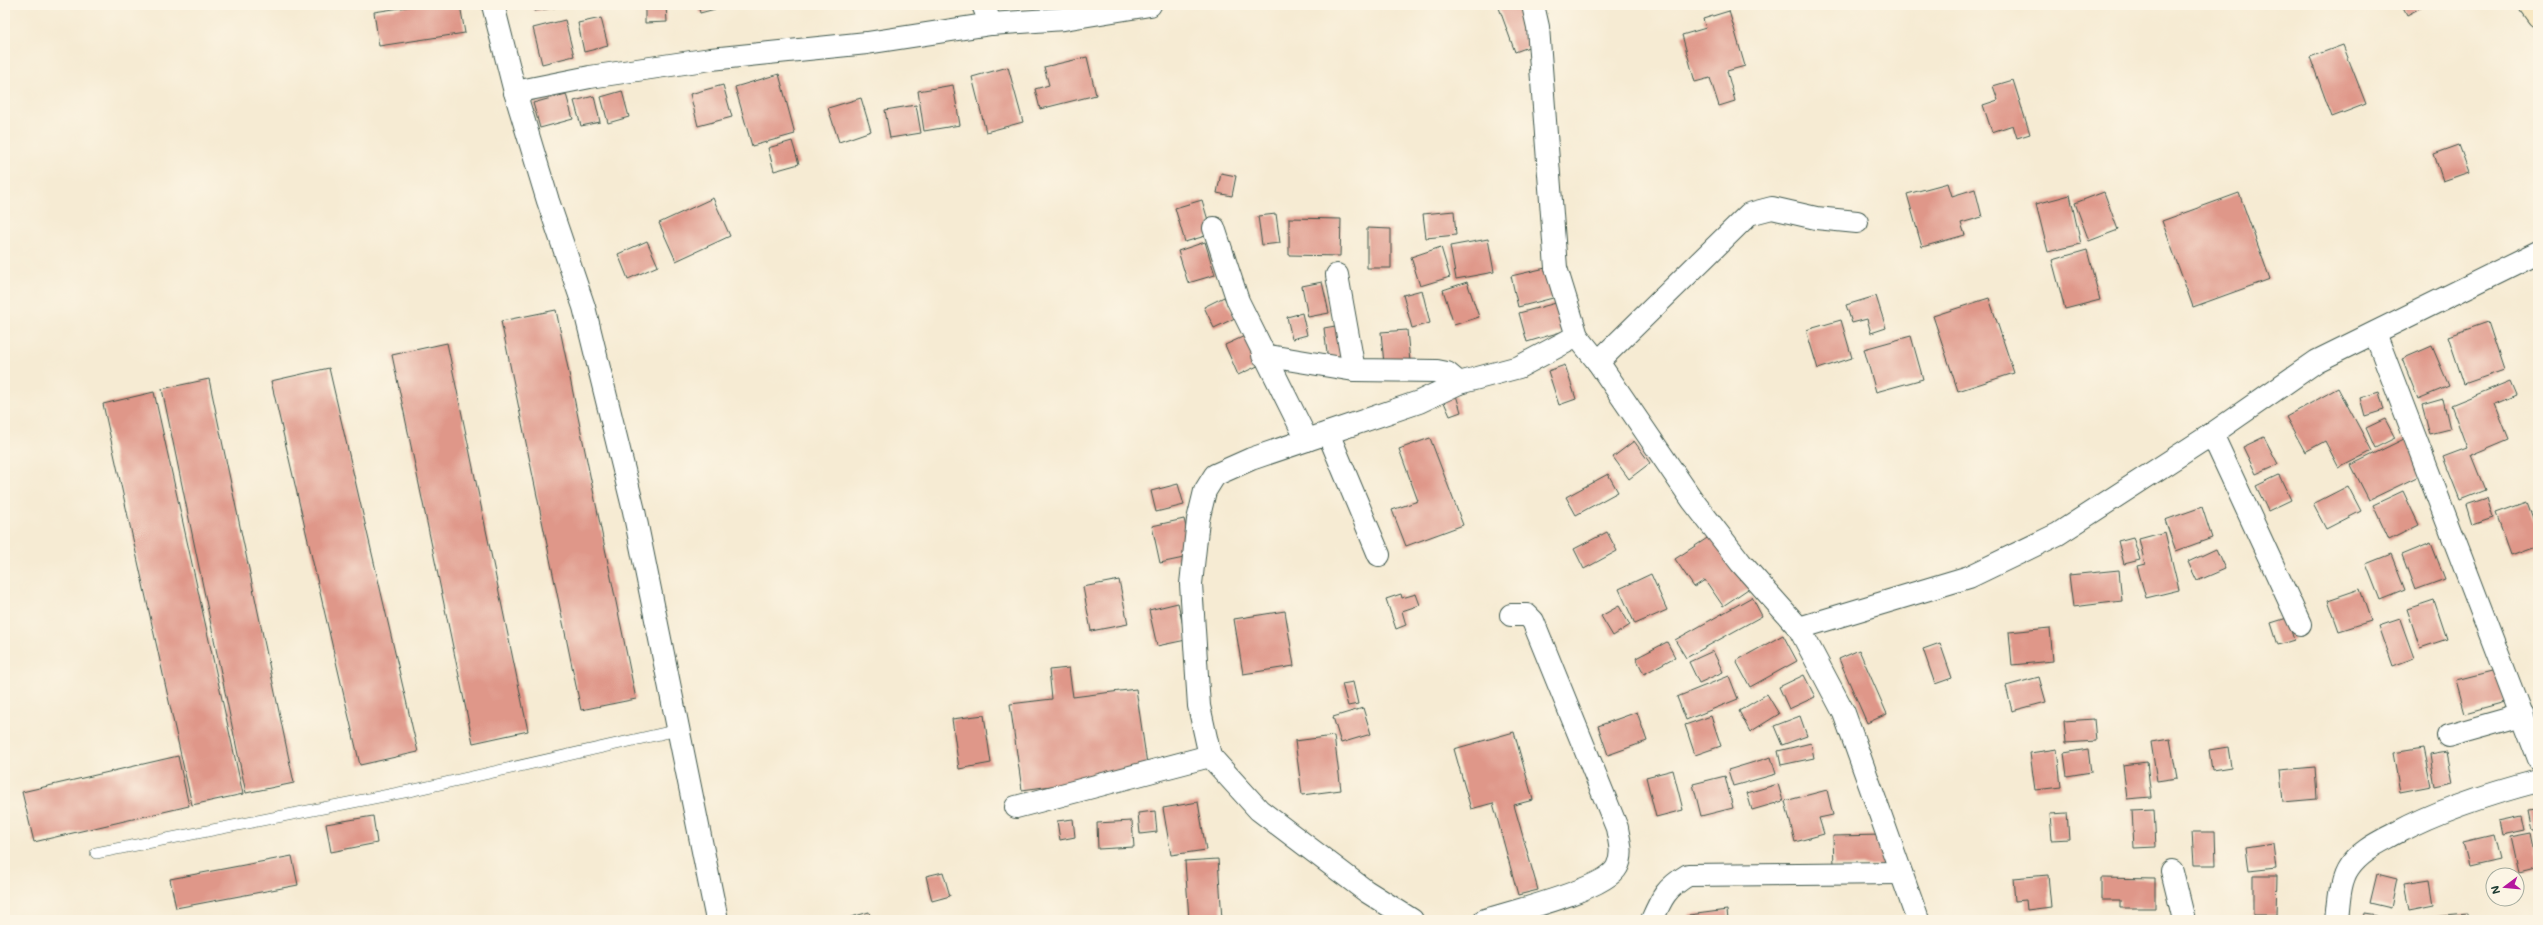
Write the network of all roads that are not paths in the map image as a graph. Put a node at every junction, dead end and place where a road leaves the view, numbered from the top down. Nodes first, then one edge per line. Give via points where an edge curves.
1 (493, 5) edge
2 (1150, 5) edge
3 (1533, 5) edge
4 (987, 14) edge
5 (515, 92) junction
6 (1857, 222) dead end
7 (1214, 228) dead end
8 (2538, 252) edge
9 (1337, 275) dead end
10 (2375, 334) junction
11 (1578, 336) junction
12 (1263, 355) junction
13 (1598, 362) junction
14 (1354, 370) junction
15 (1459, 383) junction
16 (1328, 433) junction
17 (2212, 434) junction
18 (1307, 440) junction
19 (1379, 555) dead end
20 (1511, 615) dead end
21 (2300, 624) dead end
22 (1799, 628) junction
23 (2522, 714) junction
24 (678, 730) junction
25 (2448, 736) dead end
26 (1210, 756) junction
27 (2538, 759) edge
28 (2538, 781) edge
29 (1016, 807) dead end
30 (96, 853) dead end
31 (2172, 870) dead end
32 (1901, 873) junction
33 (717, 920) edge
34 (1412, 920) edge
35 (1485, 920) edge
36 (1652, 920) edge
37 (1918, 920) edge
38 (2184, 920) edge
39 (2337, 920) edge

1 - 5 street
2 - 4 street via 1064,19
3 - 11 street via 1538,27 1556,268
4 - 5 street via 867,42 704,60 590,77
5 - 24 street via 584,307 634,511
6 - 13 street via 1816,218 1772,208 1749,214
7 - 12 street via 1238,300
8 - 10 street
9 - 14 street
10 - 17 street via 2317,361
10 - 23 street
11 - 13 street
11 - 15 street via 1519,367
12 - 14 street
12 - 18 street
13 - 22 street via 1692,502 1741,563
14 - 15 street via 1438,370 1447,373
15 - 16 street via 1419,402
16 - 18 street
16 - 19 street
17 - 21 street
17 - 22 street via 2058,534 1969,577
18 - 26 street via 1251,459 1215,475 1205,491 1198,520 1191,584 1199,706
20 - 35 street via 1527,615 1533,621 1617,828 1622,853 1617,868 1604,879 1582,890
22 - 32 street via 1844,713
23 - 25 street
23 - 27 street
24 - 30 lane via 414,790
24 - 33 street
26 - 29 street
26 - 34 street via 1259,810 1366,891
28 - 39 street via 2486,795 2431,815 2366,849 2349,868 2341,888
31 - 38 street
32 - 36 street via 1688,875 1671,885 1662,897
32 - 37 street

